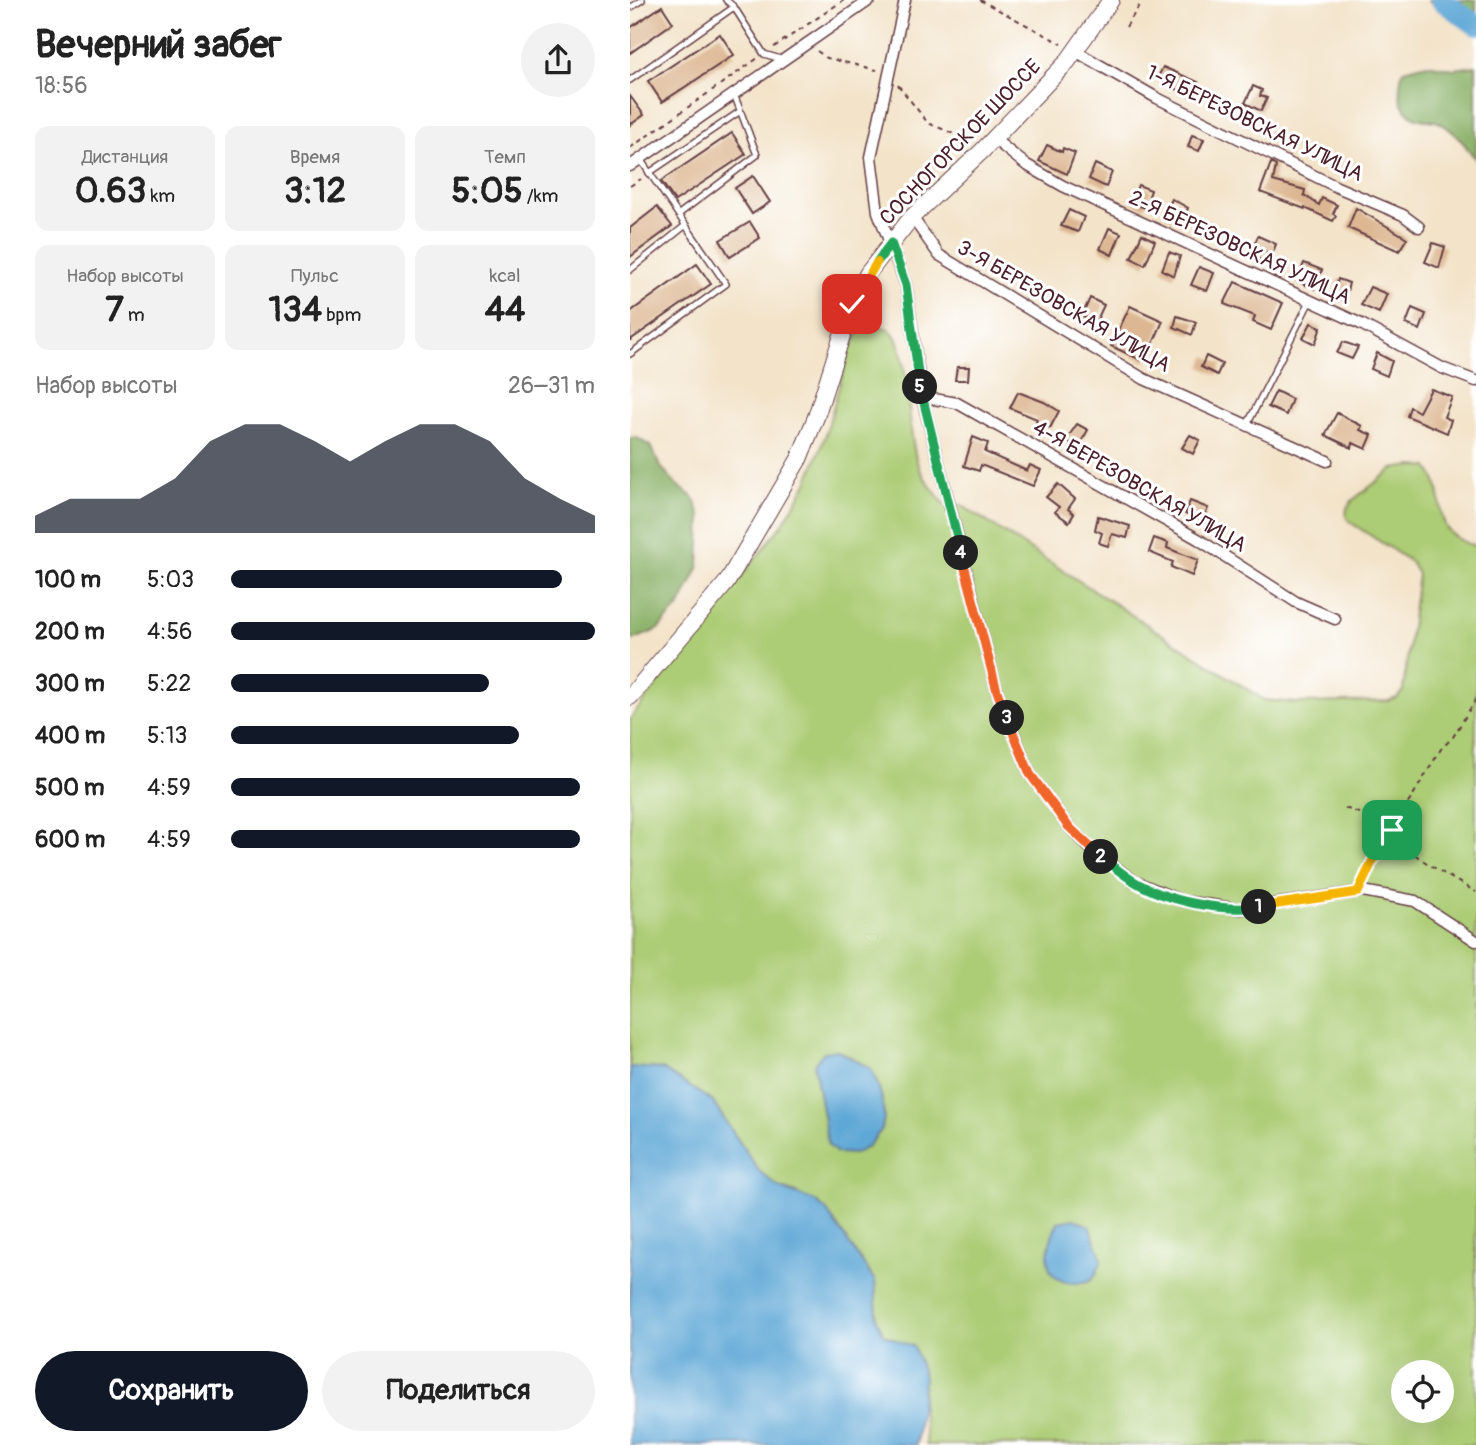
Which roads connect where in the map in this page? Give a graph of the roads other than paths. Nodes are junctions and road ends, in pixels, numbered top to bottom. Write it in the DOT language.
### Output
graph roads {
  1 [pos="642,0"];
  2 [pos="726,0"];
  3 [pos="870,0"];
  4 [pos="905,0"];
  5 [pos="1104,0"];
  6 [pos="1111,0"];
  7 [pos="631,6"];
  8 [pos="734,7"];
  9 [pos="1075,51"];
  10 [pos="784,60"];
  11 [pos="630,80"];
  12 [pos="734,94"];
  13 [pos="739,112"];
  14 [pos="994,139"];
  15 [pos="640,159"];
  16 [pos="630,166"];
  17 [pos="649,173"];
  18 [pos="679,214"];
  19 [pos="912,217"];
  20 [pos="686,225"];
  21 [pos="1419,227"];
  22 [pos="891,243"];
  23 [pos="630,270"];
  24 [pos="1310,301"];
  25 [pos="630,354"];
  26 [pos="1476,381"];
  27 [pos="922,397"];
  28 [pos="1247,425"];
  29 [pos="1327,461"];
  30 [pos="1335,619"];
  31 [pos="630,697"];
  32 [pos="1476,941"];
  1 -- 7 [label="lane"];
  2 -- 8 [label="lane"];
  3 -- 10 [label="street"];
  4 -- 22 [label="street"];
  5 -- 9 [label="main road, СОСНОГОРСКОЕ ШОССЕ"];
  6 -- 9 [label="main road, СОСНОГОРСКОЕ ШОССЕ"];
  8 -- 10 [label="lane"];
  8 -- 11 [label="lane"];
  9 -- 14 [label="main road, СОСНОГОРСКОЕ ШОССЕ"];
  9 -- 21 [label="street, 1-Я БЕРЕЗОВСКАЯ УЛИЦА"];
  10 -- 12 [label="street"];
  12 -- 13 [label="lane"];
  12 -- 15 [label="street"];
  13 -- 17 [label="lane"];
  13 -- 18 [label="lane"];
  14 -- 19 [label="main road, СОСНОГОРСКОЕ ШОССЕ"];
  14 -- 24 [label="street, 2-Я БЕРЕЗОВСКАЯ УЛИЦА"];
  15 -- 16 [label="street"];
  15 -- 17 [label="lane"];
  17 -- 18 [label="lane"];
  18 -- 20 [label="lane"];
  19 -- 22 [label="main road, СОСНОГОРСКОЕ ШОССЕ"];
  19 -- 28 [label="street, 3-Я БЕРЕЗОВСКАЯ УЛИЦА"];
  20 -- 23 [label="lane"];
  20 -- 25 [label="lane"];
  22 -- 27 [label="street"];
  22 -- 31 [label="main road, СОСНОГОРСКОЕ ШОССЕ"];
  24 -- 26 [label="street, 2-Я БЕРЕЗОВСКАЯ УЛИЦА"];
  24 -- 28 [label="lane"];
  27 -- 30 [label="street, 4-Я БЕРЕЗОВСКАЯ УЛИЦА"];
  27 -- 32 [label="street"];
  28 -- 29 [label="street, 3-Я БЕРЕЗОВСКАЯ УЛИЦА"];
}
